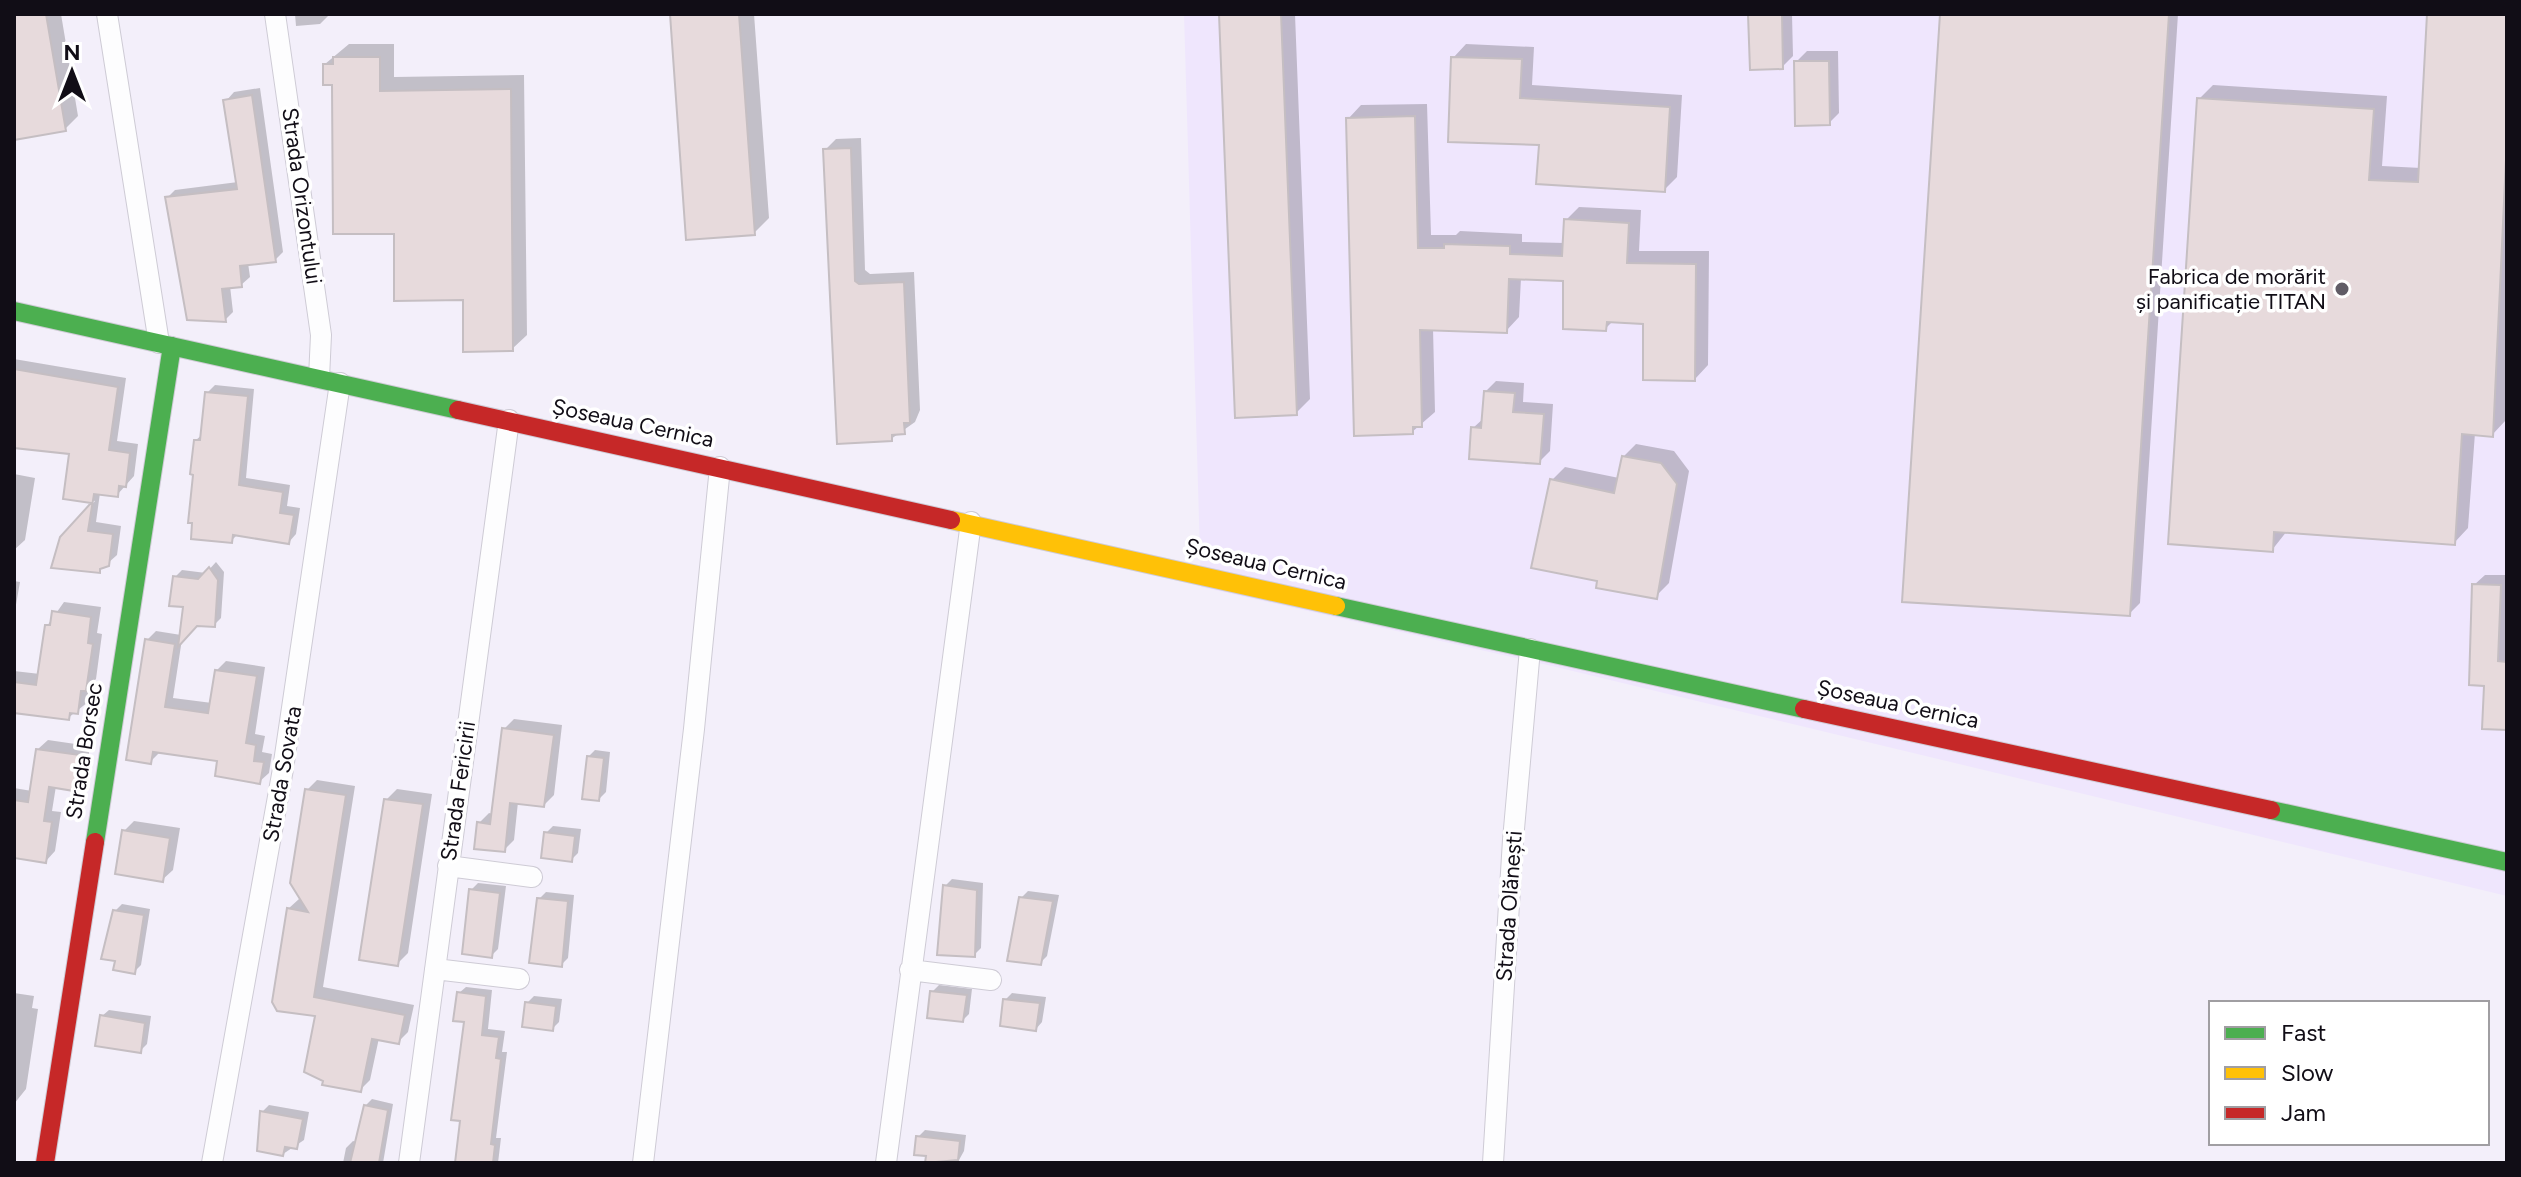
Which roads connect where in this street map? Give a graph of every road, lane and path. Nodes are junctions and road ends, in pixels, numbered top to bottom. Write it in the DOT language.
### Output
graph roads {
  1 [pos="107,14"];
  2 [pos="275,14"];
  3 [pos="14,311"];
  4 [pos="165,344"];
  5 [pos="319,378"];
  6 [pos="340,383"];
  7 [pos="509,420"];
  8 [pos="720,467"];
  9 [pos="971,522"];
  10 [pos="1530,649"];
  11 [pos="2507,862"];
  12 [pos="448,866"];
  13 [pos="532,877"];
  14 [pos="435,969"];
  15 [pos="910,970"];
  16 [pos="519,979"];
  17 [pos="991,980"];
  18 [pos="45,1163"];
  19 [pos="212,1163"];
  20 [pos="409,1163"];
  21 [pos="643,1163"];
  22 [pos="886,1163"];
  23 [pos="1493,1163"];
  1 -- 4 [label="street"];
  2 -- 5 [label="street, Strada Orizontului"];
  3 -- 4 [label="street, Șoseaua Cernica"];
  4 -- 5 [label="street, Șoseaua Cernica"];
  4 -- 18 [label="street, Strada Borsec"];
  5 -- 6 [label="street, Șoseaua Cernica"];
  6 -- 7 [label="street, Șoseaua Cernica"];
  6 -- 19 [label="street, Strada Sovata"];
  7 -- 8 [label="street, Șoseaua Cernica"];
  7 -- 12 [label="street, Strada Fericirii"];
  8 -- 9 [label="street, Șoseaua Cernica"];
  8 -- 21 [label="street"];
  9 -- 10 [label="street, Șoseaua Cernica"];
  9 -- 15 [label="street"];
  10 -- 11 [label="street, Șoseaua Cernica"];
  10 -- 23 [label="street, Strada Olănești"];
  12 -- 13 [label="street"];
  12 -- 14 [label="street, Strada Fericirii"];
  14 -- 16 [label="street"];
  14 -- 20 [label="street, Strada Fericirii"];
  15 -- 17 [label="street"];
  15 -- 22 [label="street"];
}
